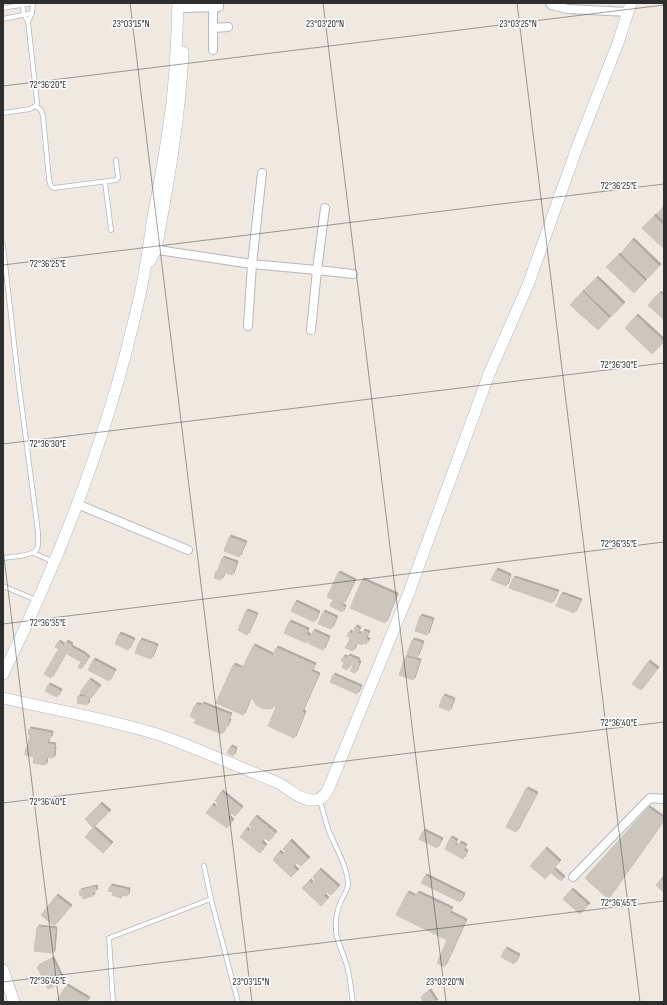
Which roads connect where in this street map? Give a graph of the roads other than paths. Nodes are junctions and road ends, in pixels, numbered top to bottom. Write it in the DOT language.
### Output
graph roads {
  1 [pos="33,3"];
  2 [pos="550,3"];
  3 [pos="22,4"];
  4 [pos="183,5"];
  5 [pos="216,5"];
  6 [pos="630,7"];
  7 [pos="3,8"];
  8 [pos="32,13"];
  9 [pos="24,15"];
  10 [pos="3,19"];
  11 [pos="28,22"];
  12 [pos="228,27"];
  13 [pos="213,28"];
  14 [pos="213,50"];
  15 [pos="36,106"];
  16 [pos="3,113"];
  17 [pos="116,160"];
  18 [pos="262,173"];
  19 [pos="105,182"];
  20 [pos="325,208"];
  21 [pos="111,230"];
  22 [pos="3,244"];
  23 [pos="152,249"];
  24 [pos="252,264"];
  25 [pos="317,270"];
  26 [pos="353,274"];
  27 [pos="248,326"];
  28 [pos="311,330"];
  29 [pos="77,504"];
  30 [pos="188,550"];
  31 [pos="33,553"];
  32 [pos="3,558"];
  33 [pos="52,561"];
  34 [pos="3,586"];
  35 [pos="35,600"];
  36 [pos="3,674"];
  37 [pos="3,698"];
  38 [pos="319,799"];
  39 [pos="664,799"];
  40 [pos="204,866"];
  41 [pos="573,877"];
  42 [pos="211,899"];
  43 [pos="3,970"];
  44 [pos="14,1002"];
  45 [pos="113,1002"];
  46 [pos="238,1002"];
  47 [pos="353,1002"];
  1 -- 3 [label="lane"];
  1 -- 8 [label="lane"];
  2 -- 6 [label="street"];
  3 -- 7 [label="lane"];
  3 -- 9 [label="lane"];
  4 -- 5 [label="street"];
  4 -- 23 [label="street"];
  5 -- 13 [label="street"];
  6 -- 38 [label="street"];
  8 -- 9 [label="lane"];
  8 -- 11 [label="lane"];
  9 -- 10 [label="lane"];
  9 -- 11 [label="lane"];
  11 -- 15 [label="lane"];
  12 -- 13 [label="street"];
  13 -- 14 [label="street"];
  15 -- 16 [label="lane"];
  15 -- 19 [label="lane"];
  17 -- 19 [label="lane"];
  18 -- 24 [label="street"];
  19 -- 21 [label="lane"];
  20 -- 25 [label="street"];
  22 -- 31 [label="lane"];
  23 -- 24 [label="street"];
  23 -- 29 [label="street"];
  24 -- 25 [label="street"];
  24 -- 27 [label="street"];
  25 -- 26 [label="street"];
  25 -- 28 [label="street"];
  29 -- 30 [label="street"];
  29 -- 33 [label="street"];
  31 -- 32 [label="lane"];
  31 -- 33 [label="lane"];
  33 -- 35 [label="street"];
  34 -- 35 [label="lane"];
  35 -- 36 [label="street"];
  37 -- 38 [label="street"];
  38 -- 47 [label="lane"];
  39 -- 41 [label="street"];
  40 -- 42 [label="lane"];
  42 -- 45 [label="lane"];
  42 -- 46 [label="lane"];
  43 -- 44 [label="street"];
}
